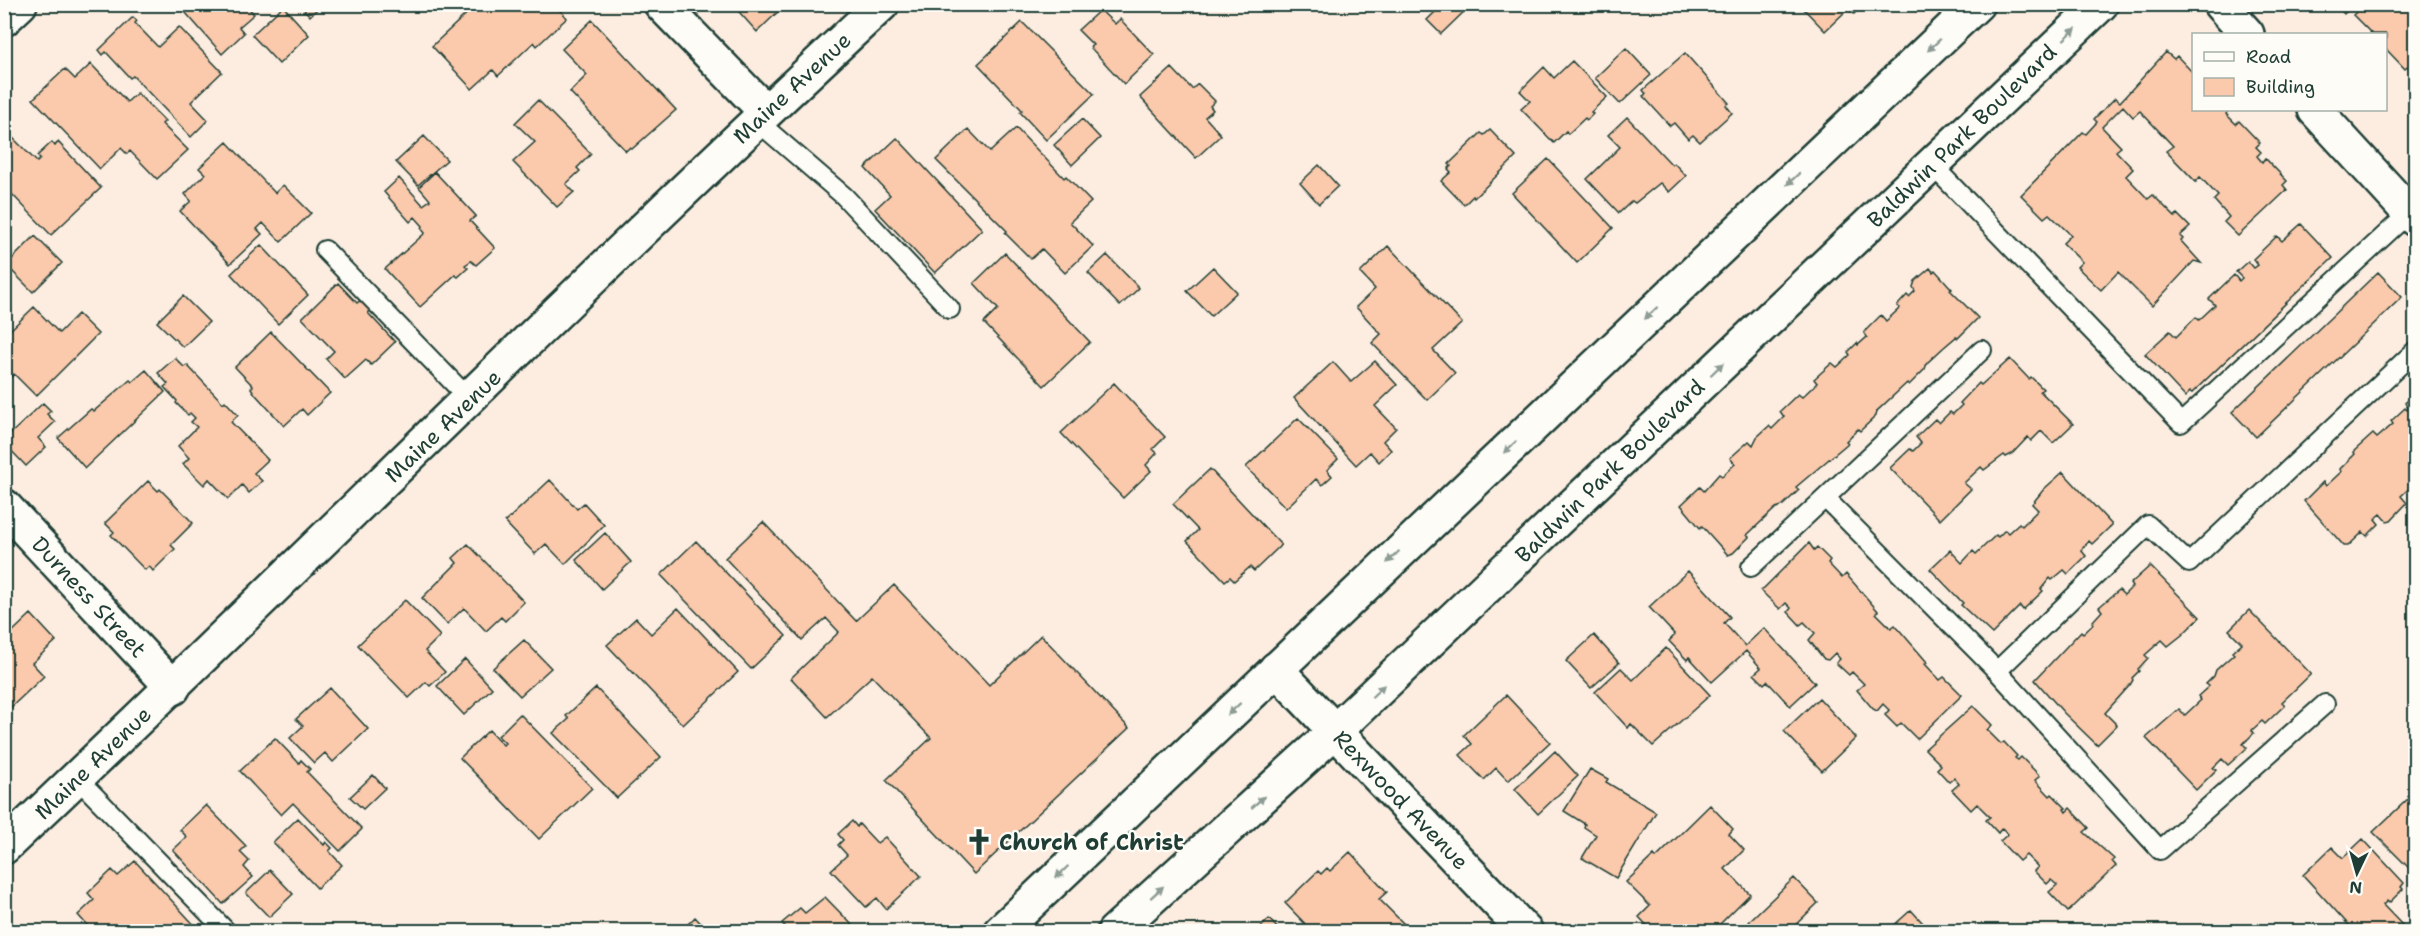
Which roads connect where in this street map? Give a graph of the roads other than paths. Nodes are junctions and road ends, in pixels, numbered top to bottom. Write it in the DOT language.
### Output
graph roads {
  1 [pos="20,4"];
  2 [pos="661,4"];
  3 [pos="882,4"];
  4 [pos="1977,4"];
  5 [pos="2101,4"];
  6 [pos="2220,4"];
  7 [pos="4,19"];
  8 [pos="2246,33"];
  9 [pos="2316,111"];
  10 [pos="761,116"];
  11 [pos="1932,165"];
  12 [pos="2412,216"];
  13 [pos="325,250"];
  14 [pos="950,309"];
  15 [pos="1982,350"];
  16 [pos="2415,350"];
  17 [pos="470,400"];
  18 [pos="1825,498"];
  19 [pos="4,506"];
  20 [pos="1751,567"];
  21 [pos="1276,669"];
  22 [pos="1997,671"];
  23 [pos="173,688"];
  24 [pos="2325,704"];
  25 [pos="1335,732"];
  26 [pos="77,778"];
  27 [pos="4,847"];
  28 [pos="227,932"];
  29 [pos="1000,932"];
  30 [pos="1114,932"];
  31 [pos="1526,932"];
  1 -- 7 [label="main road"];
  2 -- 10 [label="main road"];
  3 -- 10 [label="main road, Maine Avenue"];
  4 -- 21 [label="main road, one-way"];
  11 -- 5 [label="main road, Baldwin Park Boulevard, one-way"];
  6 -- 8 [label="main road"];
  9 -- 12 [label="main road"];
  10 -- 14 [label="lane"];
  10 -- 17 [label="main road, Maine Avenue"];
  11 -- 12 [label="lane"];
  25 -- 11 [label="main road, Baldwin Park Boulevard, one-way"];
  13 -- 17 [label="lane"];
  15 -- 18 [label="lane"];
  16 -- 22 [label="lane"];
  17 -- 23 [label="main road, Maine Avenue"];
  18 -- 20 [label="lane"];
  18 -- 22 [label="lane"];
  19 -- 23 [label="main road, Durness Street"];
  21 -- 25 [label="main road, Rexwood Avenue"];
  21 -- 29 [label="main road, one-way"];
  22 -- 24 [label="lane"];
  23 -- 26 [label="main road, Maine Avenue"];
  30 -- 25 [label="main road, Baldwin Park Boulevard, one-way"];
  25 -- 31 [label="main road, Rexwood Avenue"];
  26 -- 27 [label="main road, Maine Avenue"];
  26 -- 28 [label="lane"];
}
